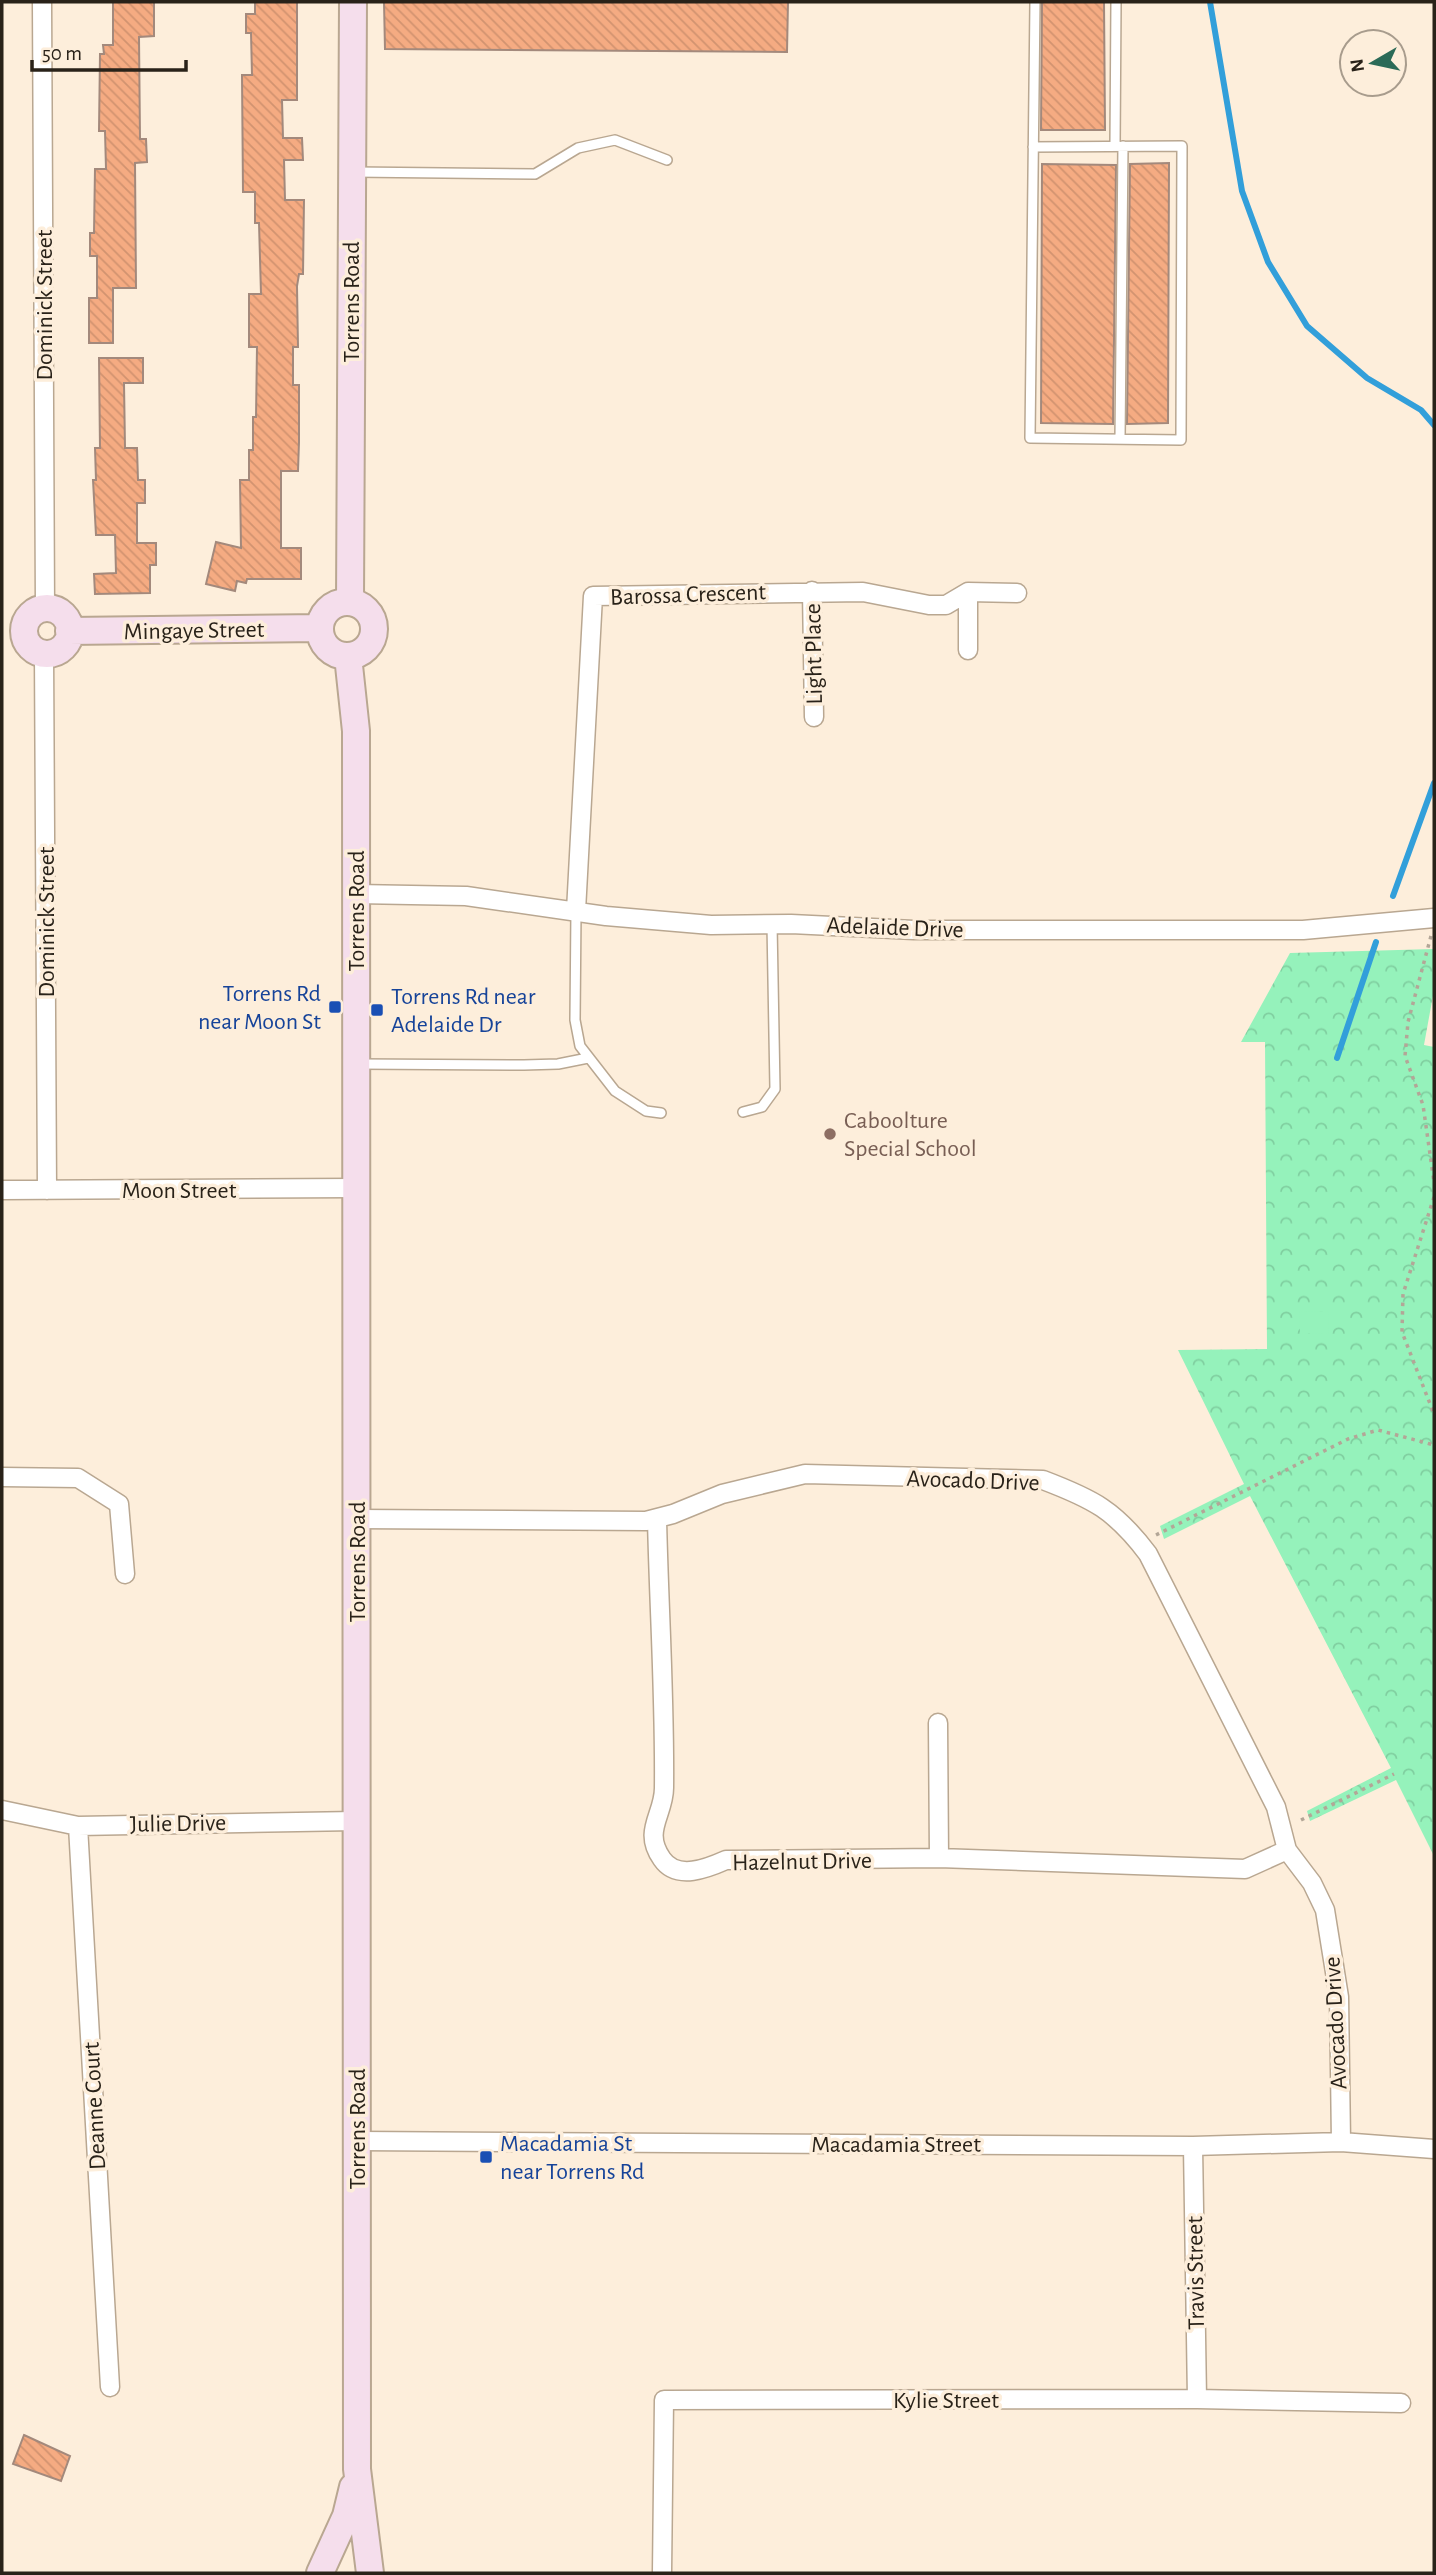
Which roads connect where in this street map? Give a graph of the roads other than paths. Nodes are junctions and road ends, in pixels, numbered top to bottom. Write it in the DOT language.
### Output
graph roads {
  1 [pos="42,2"];
  2 [pos="353,2"];
  3 [pos="1035,2"];
  4 [pos="1116,2"];
  5 [pos="1119,146"];
  6 [pos="1033,147"];
  7 [pos="667,160"];
  8 [pos="352,172"];
  9 [pos="1120,439"];
  10 [pos="812,591"];
  11 [pos="968,592"];
  12 [pos="1017,593"];
  13 [pos="350,602"];
  14 [pos="45,608"];
  15 [pos="320,628"];
  16 [pos="13,631"];
  17 [pos="69,632"];
  18 [pos="968,650"];
  19 [pos="44,654"];
  20 [pos="348,656"];
  21 [pos="814,717"];
  22 [pos="356,894"];
  23 [pos="576,911"];
  24 [pos="772,924"];
  25 [pos="1433,924"];
  26 [pos="588,1058"];
  27 [pos="357,1063"];
  28 [pos="743,1112"];
  29 [pos="661,1113"];
  30 [pos="355,1188"];
  31 [pos="47,1190"];
  32 [pos="2,1191"];
  33 [pos="2,1477"];
  34 [pos="357,1519"];
  35 [pos="657,1519"];
  36 [pos="125,1573"];
  37 [pos="938,1723"];
  38 [pos="2,1810"];
  39 [pos="355,1821"];
  40 [pos="78,1826"];
  41 [pos="1287,1850"];
  42 [pos="939,1858"];
  43 [pos="357,2141"];
  44 [pos="1341,2142"];
  45 [pos="1193,2146"];
  46 [pos="1434,2149"];
  47 [pos="110,2387"];
  48 [pos="1197,2399"];
  49 [pos="1401,2403"];
  50 [pos="357,2469"];
  51 [pos="320,2573"];
  52 [pos="370,2573"];
  53 [pos="662,2573"];
  1 -- 14 [label="street, Dominick Street"];
  2 -- 8 [label="main road, Torrens Road"];
  3 -- 6 [label="lane"];
  4 -- 5 [label="lane"];
  5 -- 6 [label="lane"];
  5 -- 9 [label="lane"];
  5 -- 9 [label="lane"];
  6 -- 9 [label="lane"];
  7 -- 8 [label="lane"];
  8 -- 13 [label="main road, Torrens Road"];
  10 -- 11 [label="street, Barossa Crescent"];
  10 -- 21 [label="street, Light Place"];
  10 -- 23 [label="street, Barossa Crescent"];
  11 -- 12 [label="street, Barossa Crescent"];
  11 -- 18 [label="street"];
  13 -- 15 [label="main road"];
  13 -- 20 [label="main road"];
  14 -- 16 [label="main road"];
  14 -- 17 [label="main road"];
  15 -- 17 [label="main road, Mingaye Street"];
  15 -- 20 [label="main road"];
  16 -- 19 [label="main road"];
  17 -- 19 [label="main road"];
  19 -- 31 [label="street, Dominick Street"];
  20 -- 22 [label="main road, Torrens Road"];
  22 -- 23 [label="street, Adelaide Drive"];
  22 -- 27 [label="main road, Torrens Road"];
  23 -- 24 [label="street, Adelaide Drive"];
  23 -- 26 [label="lane"];
  24 -- 25 [label="street, Adelaide Drive"];
  24 -- 28 [label="lane"];
  26 -- 27 [label="lane"];
  26 -- 29 [label="lane"];
  27 -- 30 [label="main road, Torrens Road"];
  30 -- 31 [label="street, Moon Street"];
  30 -- 34 [label="main road, Torrens Road"];
  31 -- 32 [label="street, Moon Street"];
  33 -- 36 [label="street"];
  34 -- 35 [label="street, Avocado Drive"];
  34 -- 39 [label="main road, Torrens Road"];
  35 -- 41 [label="street, Avocado Drive"];
  35 -- 42 [label="street, Hazelnut Drive"];
  37 -- 42 [label="street"];
  38 -- 40 [label="street, Julie Drive"];
  39 -- 40 [label="street, Julie Drive"];
  39 -- 43 [label="main road, Torrens Road"];
  40 -- 47 [label="street, Deanne Court"];
  41 -- 42 [label="street, Hazelnut Drive"];
  41 -- 44 [label="street, Avocado Drive"];
  43 -- 45 [label="street, Macadamia Street"];
  43 -- 50 [label="main road, Torrens Road"];
  44 -- 45 [label="street, Macadamia Street"];
  44 -- 46 [label="street, Macadamia Street"];
  45 -- 48 [label="street, Travis Street"];
  48 -- 49 [label="street, Kylie Street"];
  48 -- 53 [label="street, Kylie Street"];
  50 -- 51 [label="main road, Torrens Road"];
  50 -- 52 [label="main road, Torrens Road"];
}
